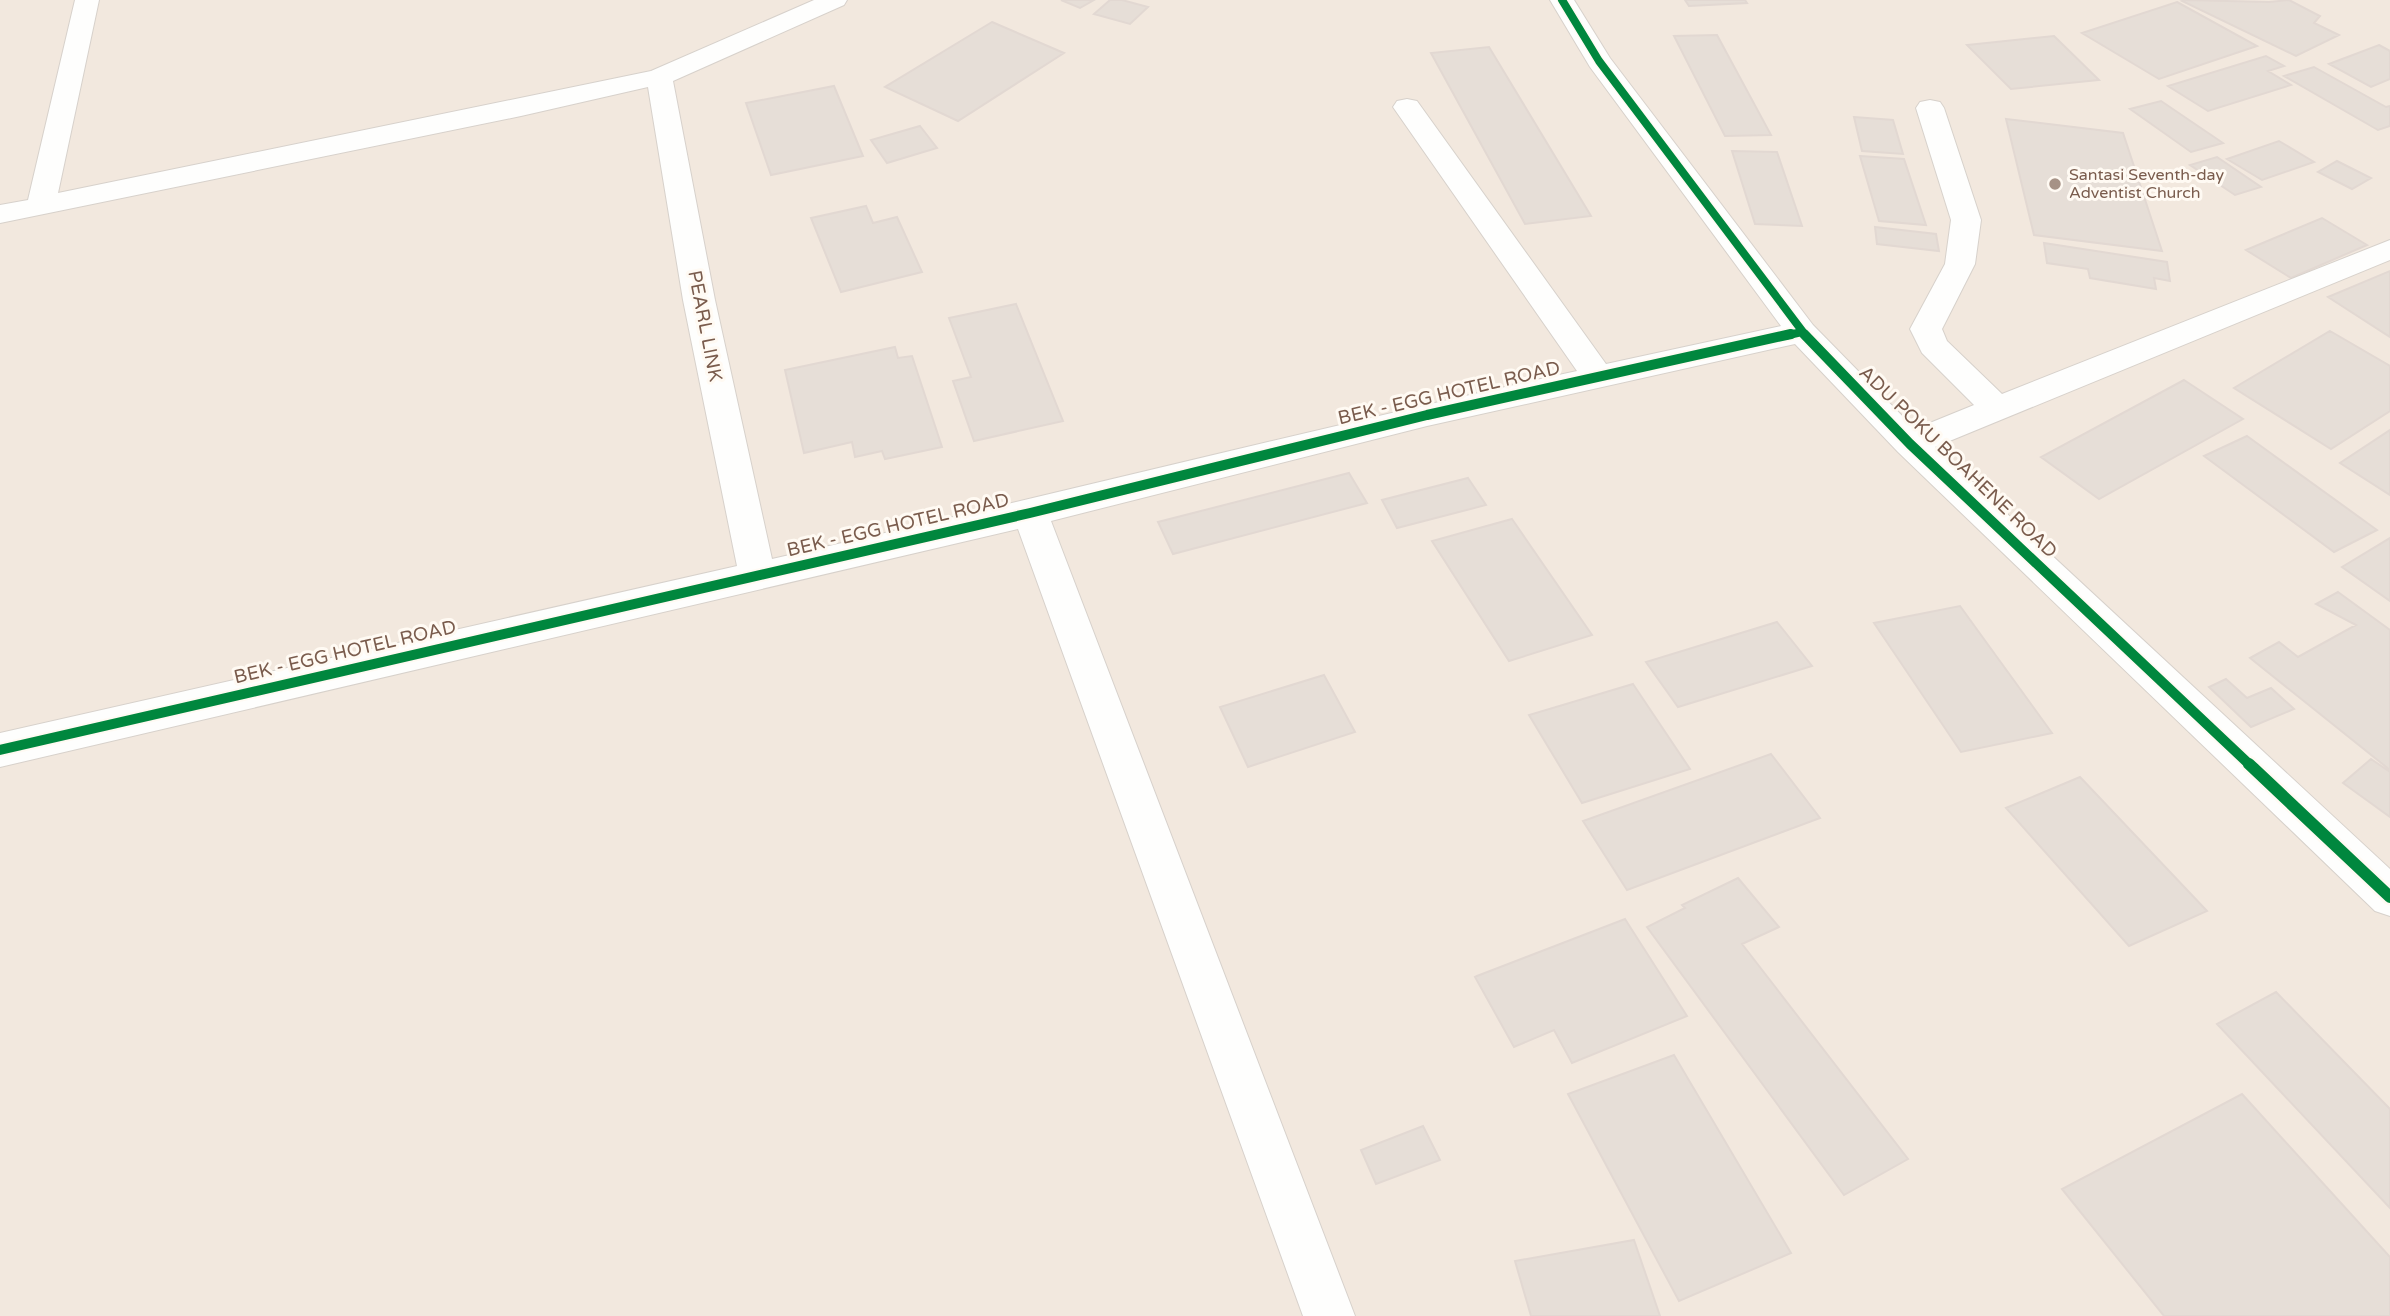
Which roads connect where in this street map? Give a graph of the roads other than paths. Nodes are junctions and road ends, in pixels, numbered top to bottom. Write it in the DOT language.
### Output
graph roads {
  1 [pos="87,0"];
  2 [pos="835,0"];
  3 [pos="1562,0"];
  4 [pos="659,77"];
  5 [pos="1407,107"];
  6 [pos="1930,108"];
  7 [pos="41,206"];
  8 [pos="0,214"];
  9 [pos="2390,249"];
  10 [pos="1802,332"];
  11 [pos="1598,377"];
  12 [pos="1997,409"];
  13 [pos="1910,444"];
  14 [pos="1030,513"];
  15 [pos="757,575"];
  16 [pos="0,750"];
  17 [pos="2390,897"];
  18 [pos="1329,1316"];
  1 -- 7 [label="street"];
  2 -- 4 [label="street"];
  3 -- 10 [label="street, ADU POKU BOAHENE ROAD"];
  4 -- 7 [label="street"];
  4 -- 15 [label="street, PEARL LINK"];
  5 -- 11 [label="street"];
  6 -- 12 [label="street"];
  7 -- 8 [label="street"];
  9 -- 12 [label="street"];
  10 -- 11 [label="street, BEK - EGG HOTEL ROAD"];
  10 -- 13 [label="street, ADU POKU BOAHENE ROAD"];
  11 -- 14 [label="street, BEK - EGG HOTEL ROAD"];
  12 -- 13 [label="street"];
  13 -- 17 [label="street, ADU POKU BOAHENE ROAD"];
  14 -- 15 [label="street, BEK - EGG HOTEL ROAD"];
  14 -- 18 [label="street"];
  15 -- 16 [label="street, BEK - EGG HOTEL ROAD"];
}
